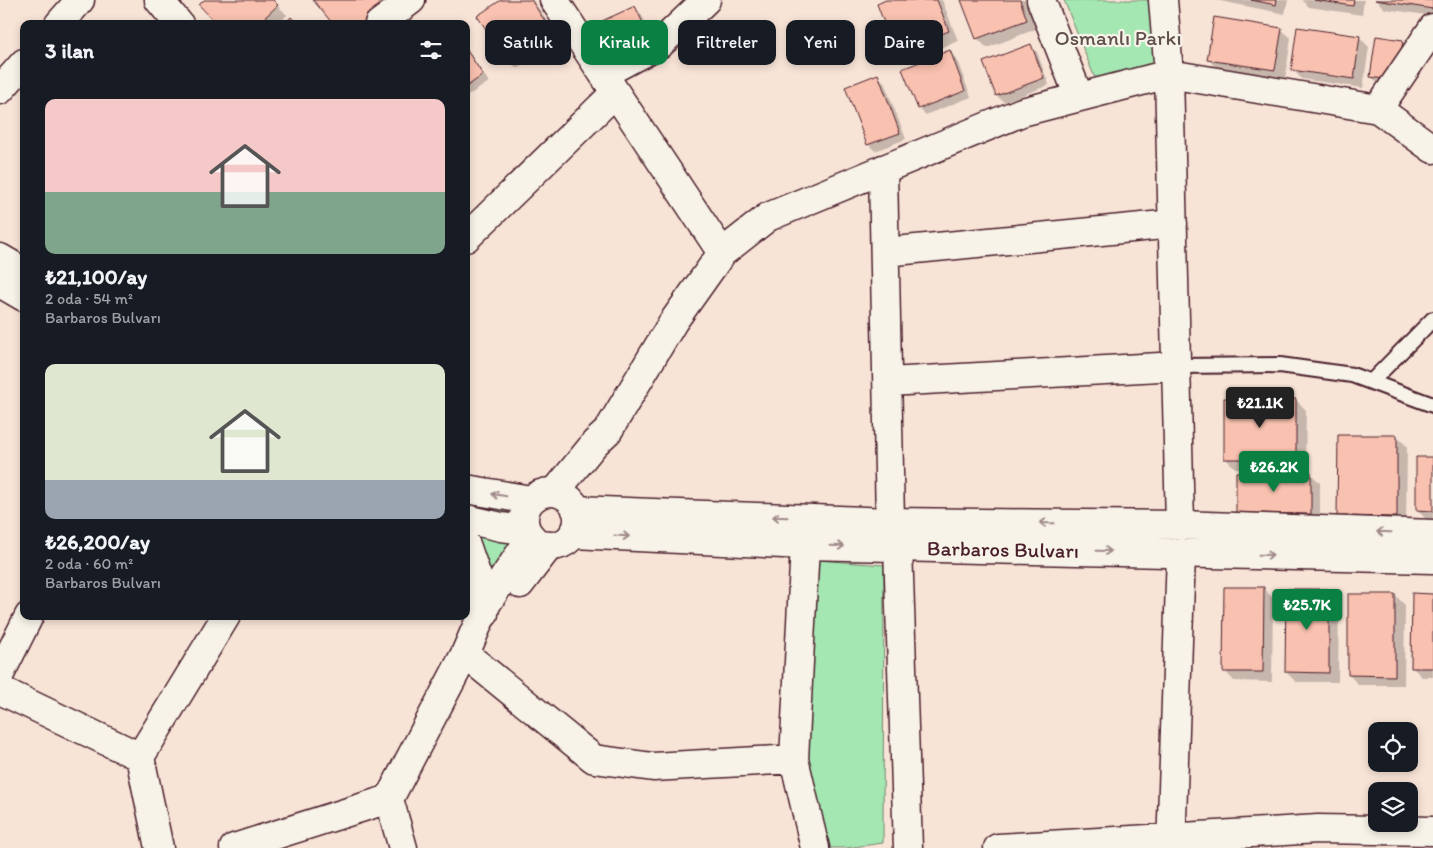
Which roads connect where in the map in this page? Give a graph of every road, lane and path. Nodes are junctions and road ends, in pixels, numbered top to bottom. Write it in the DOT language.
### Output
graph roads {
  1 [pos="80,0"];
  2 [pos="160,0"];
  3 [pos="411,0"];
  4 [pos="554,0"];
  5 [pos="706,0"];
  6 [pos="1041,0"];
  7 [pos="1163,0"];
  8 [pos="62,20"];
  9 [pos="176,20"];
  10 [pos="384,20"];
  11 [pos="1433,28"];
  12 [pos="1169,74"];
  13 [pos="609,84"];
  14 [pos="1079,97"];
  15 [pos="1378,109"];
  16 [pos="1433,150"];
  17 [pos="883,169"];
  18 [pos="1173,224"];
  19 [pos="470,234"];
  20 [pos="885,252"];
  21 [pos="722,253"];
  22 [pos="0,258"];
  23 [pos="20,270"];
  24 [pos="0,283"];
  25 [pos="20,295"];
  26 [pos="1433,319"];
  27 [pos="1178,366"];
  28 [pos="888,382"];
  29 [pos="1371,382"];
  30 [pos="1433,405"];
  31 [pos="470,490"];
  32 [pos="562,508"];
  33 [pos="470,520"];
  34 [pos="890,522"];
  35 [pos="1180,525"];
  36 [pos="1433,534"];
  37 [pos="535,537"];
  38 [pos="805,546"];
  39 [pos="898,547"];
  40 [pos="1181,553"];
  41 [pos="470,556"];
  42 [pos="1433,559"];
  43 [pos="482,618"];
  44 [pos="28,620"];
  45 [pos="224,620"];
  46 [pos="465,654"];
  47 [pos="0,674"];
  48 [pos="0,690"];
  49 [pos="140,757"];
  50 [pos="794,759"];
  51 [pos="389,799"];
  52 [pos="1432,829"];
  53 [pos="1171,843"];
  54 [pos="159,848"];
  55 [pos="234,848"];
  56 [pos="403,848"];
  57 [pos="815,848"];
  58 [pos="908,848"];
  59 [pos="998,848"];
  1 -- 8 [label="street"];
  2 -- 9 [label="street"];
  3 -- 10 [label="street"];
  4 -- 13 [label="street"];
  5 -- 13 [label="street"];
  6 -- 14 [label="street"];
  7 -- 12 [label="street"];
  11 -- 15 [label="street"];
  12 -- 14 [label="street"];
  12 -- 15 [label="street"];
  12 -- 18 [label="street"];
  13 -- 19 [label="street"];
  13 -- 21 [label="street"];
  14 -- 17 [label="street"];
  15 -- 16 [label="street"];
  17 -- 20 [label="street"];
  17 -- 21 [label="street"];
  18 -- 20 [label="street"];
  18 -- 27 [label="street"];
  20 -- 28 [label="street"];
  21 -- 32 [label="street"];
  22 -- 23 [label="street"];
  24 -- 25 [label="street"];
  26 -- 29 [label="lane"];
  27 -- 28 [label="street"];
  27 -- 29 [label="lane"];
  27 -- 35 [label="street"];
  28 -- 34 [label="street"];
  29 -- 30 [label="lane"];
  32 -- 31 [label="street, Barbaros Bulvarı, one-way"];
  34 -- 32 [label="street, Barbaros Bulvarı, one-way"];
  32 -- 37 [label="street"];
  32 -- 37 [label="street"];
  32 -- 38 [label="street, Barbaros Bulvarı, one-way"];
  33 -- 37 [label="street"];
  35 -- 34 [label="street, Barbaros Bulvarı, one-way"];
  36 -- 35 [label="street, Barbaros Bulvarı, one-way"];
  37 -- 43 [label="street"];
  38 -- 39 [label="street, Barbaros Bulvarı, one-way"];
  38 -- 50 [label="street"];
  39 -- 40 [label="street, Barbaros Bulvarı, one-way"];
  39 -- 58 [label="street"];
  40 -- 42 [label="street, Barbaros Bulvarı, one-way"];
  40 -- 53 [label="street"];
  41 -- 43 [label="street"];
  43 -- 46 [label="street"];
  44 -- 47 [label="street"];
  45 -- 49 [label="street"];
  46 -- 50 [label="street"];
  46 -- 51 [label="street"];
  48 -- 49 [label="street"];
  49 -- 54 [label="street"];
  50 -- 57 [label="street"];
  51 -- 55 [label="street"];
  51 -- 56 [label="street"];
  52 -- 53 [label="street"];
  53 -- 59 [label="street"];
}
